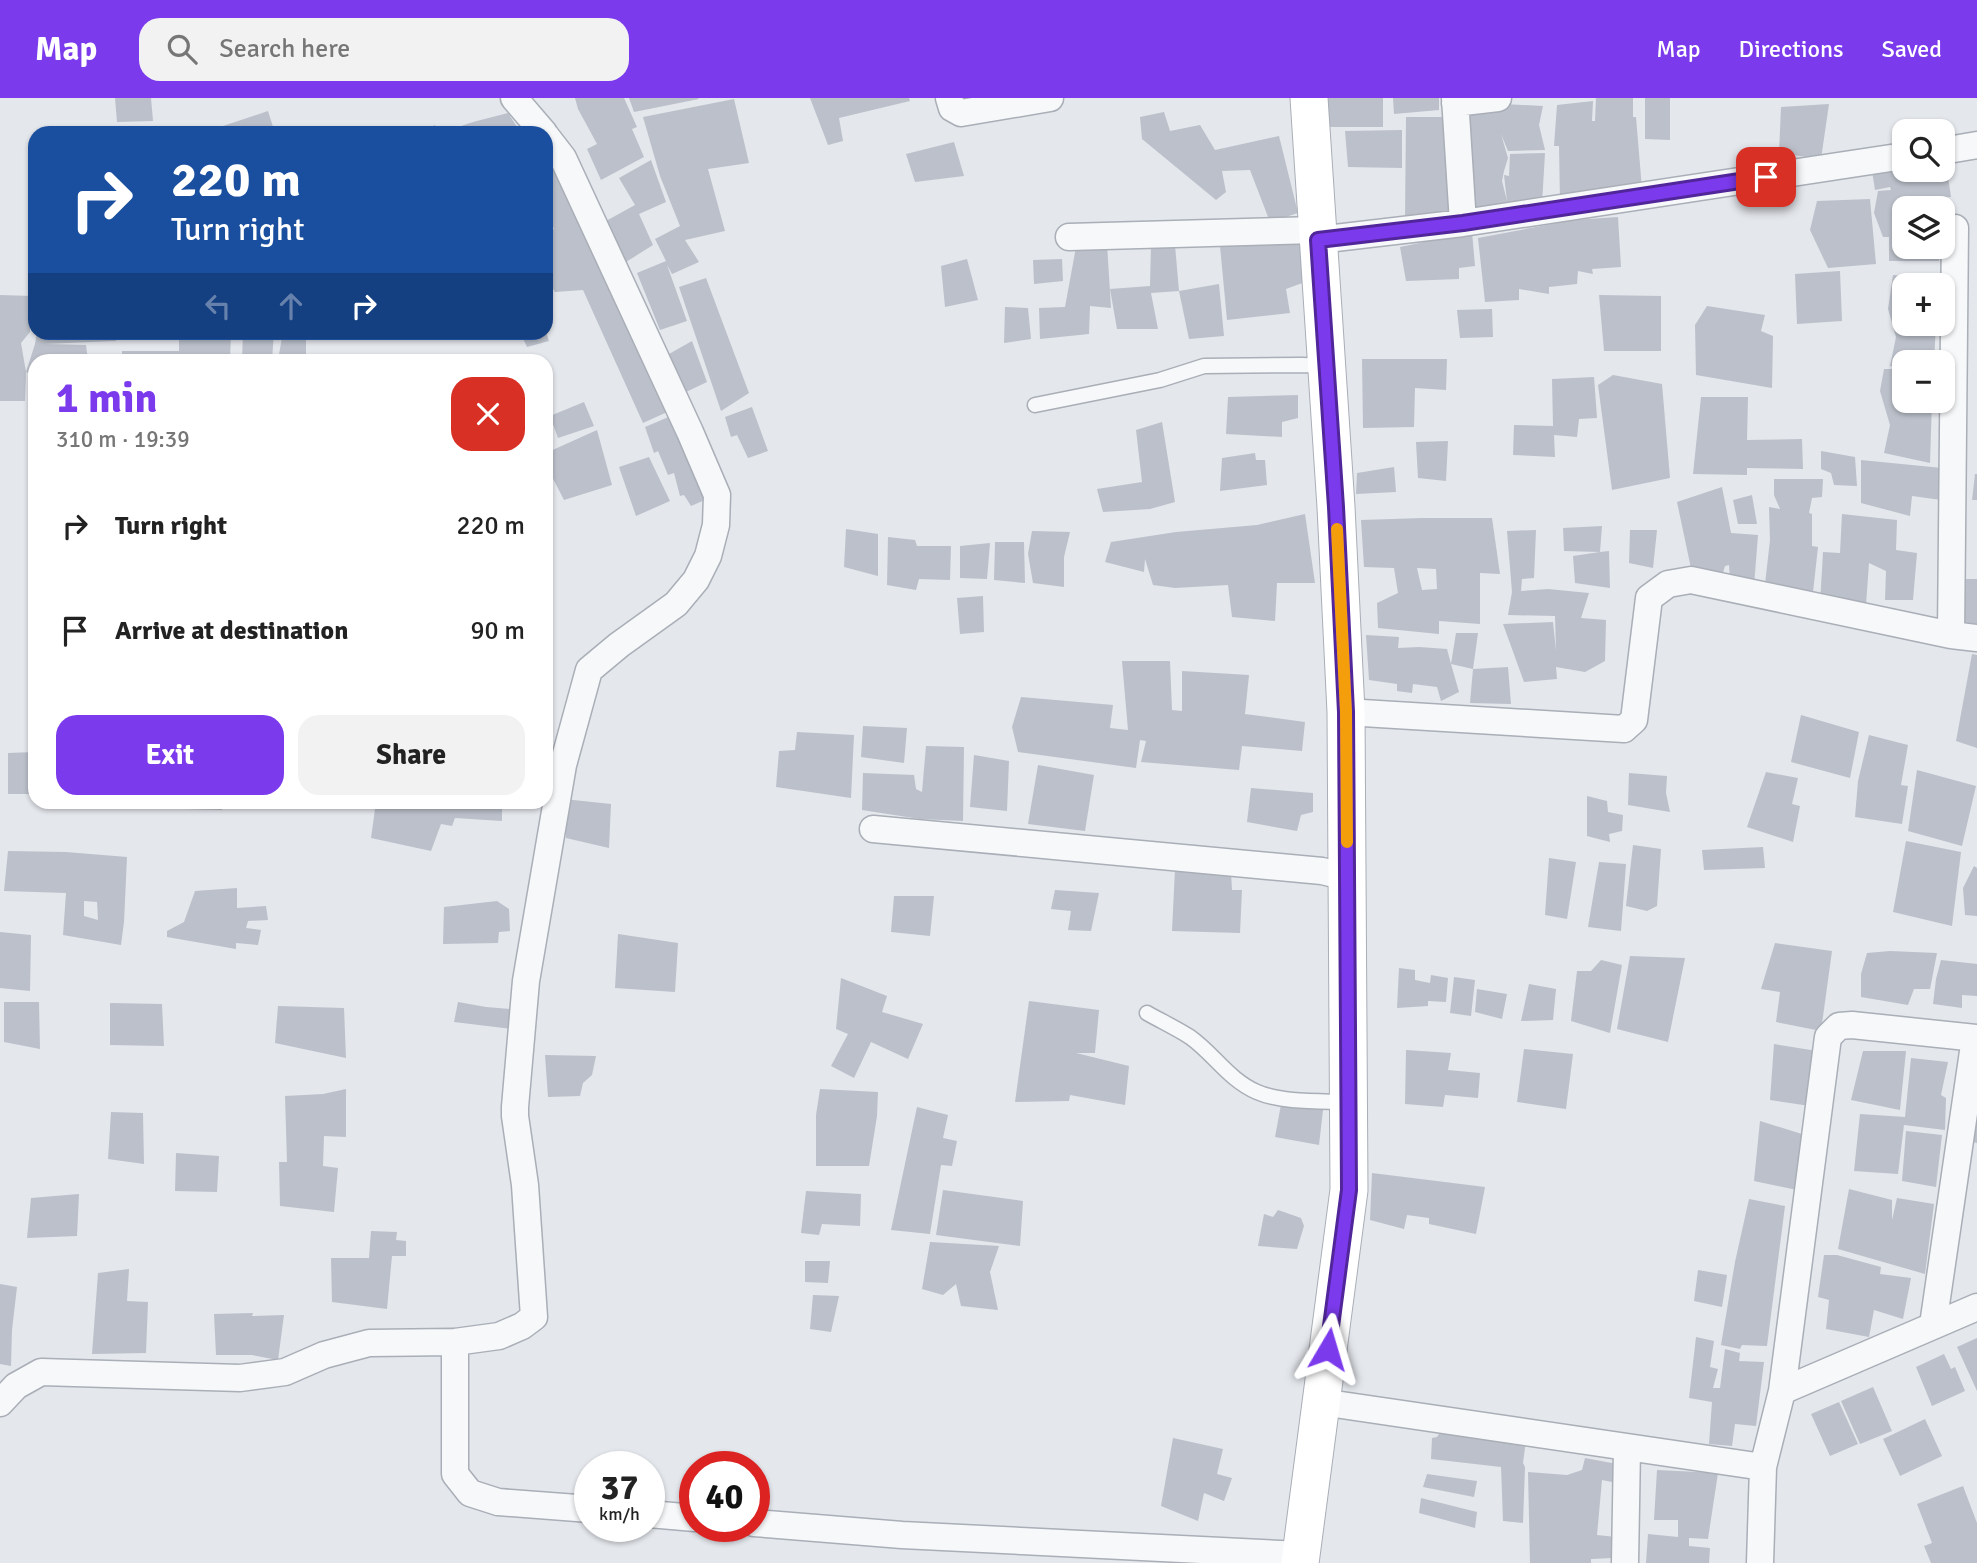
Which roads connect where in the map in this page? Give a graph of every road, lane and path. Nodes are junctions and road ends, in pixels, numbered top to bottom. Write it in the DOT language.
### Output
graph roads {
  1 [pos="514,98"];
  2 [pos="949,98"];
  3 [pos="1050,98"];
  4 [pos="1310,98"];
  5 [pos="1498,98"];
  6 [pos="1455,101"];
  7 [pos="537,126"];
  8 [pos="553,145"];
  9 [pos="1977,145"];
  10 [pos="1955,149"];
  11 [pos="1892,158"];
  12 [pos="1463,223"];
  13 [pos="1318,235"];
  14 [pos="1069,237"];
  15 [pos="1955,259"];
  16 [pos="1326,366"];
  17 [pos="1035,405"];
  18 [pos="1951,635"];
  19 [pos="1977,638"];
  20 [pos="1346,712"];
  21 [pos="873,830"];
  22 [pos="1347,877"];
  23 [pos="1147,1013"];
  24 [pos="1976,1038"];
  25 [pos="1348,1102"];
  26 [pos="1977,1307"];
  27 [pos="1933,1325"];
  28 [pos="455,1342"];
  29 [pos="1782,1391"];
  30 [pos="1321,1402"];
  31 [pos="0,1403"];
  32 [pos="1627,1448"];
  33 [pos="1763,1467"];
  34 [pos="574,1508"];
  35 [pos="770,1524"];
  36 [pos="1301,1559"];
  37 [pos="1625,1563"];
  38 [pos="1760,1563"];
  1 -- 7 [label="street"];
  2 -- 3 [label="street"];
  4 -- 13 [label="street"];
  5 -- 6 [label="street"];
  6 -- 12 [label="street"];
  8 -- 28 [label="street"];
  9 -- 10 [label="street"];
  11 -- 12 [label="street"];
  12 -- 13 [label="street"];
  13 -- 14 [label="street"];
  13 -- 16 [label="street"];
  15 -- 18 [label="street"];
  16 -- 17 [label="lane"];
  16 -- 20 [label="street"];
  18 -- 19 [label="street"];
  18 -- 20 [label="street"];
  20 -- 22 [label="street"];
  21 -- 22 [label="street"];
  22 -- 25 [label="street"];
  23 -- 25 [label="lane"];
  24 -- 27 [label="street"];
  24 -- 29 [label="street"];
  25 -- 30 [label="street"];
  26 -- 27 [label="street"];
  27 -- 29 [label="street"];
  28 -- 31 [label="street"];
  28 -- 34 [label="street"];
  29 -- 33 [label="street"];
  30 -- 32 [label="street"];
  30 -- 36 [label="street"];
  32 -- 33 [label="street"];
  32 -- 37 [label="street"];
  33 -- 38 [label="street"];
  35 -- 36 [label="street"];
}
